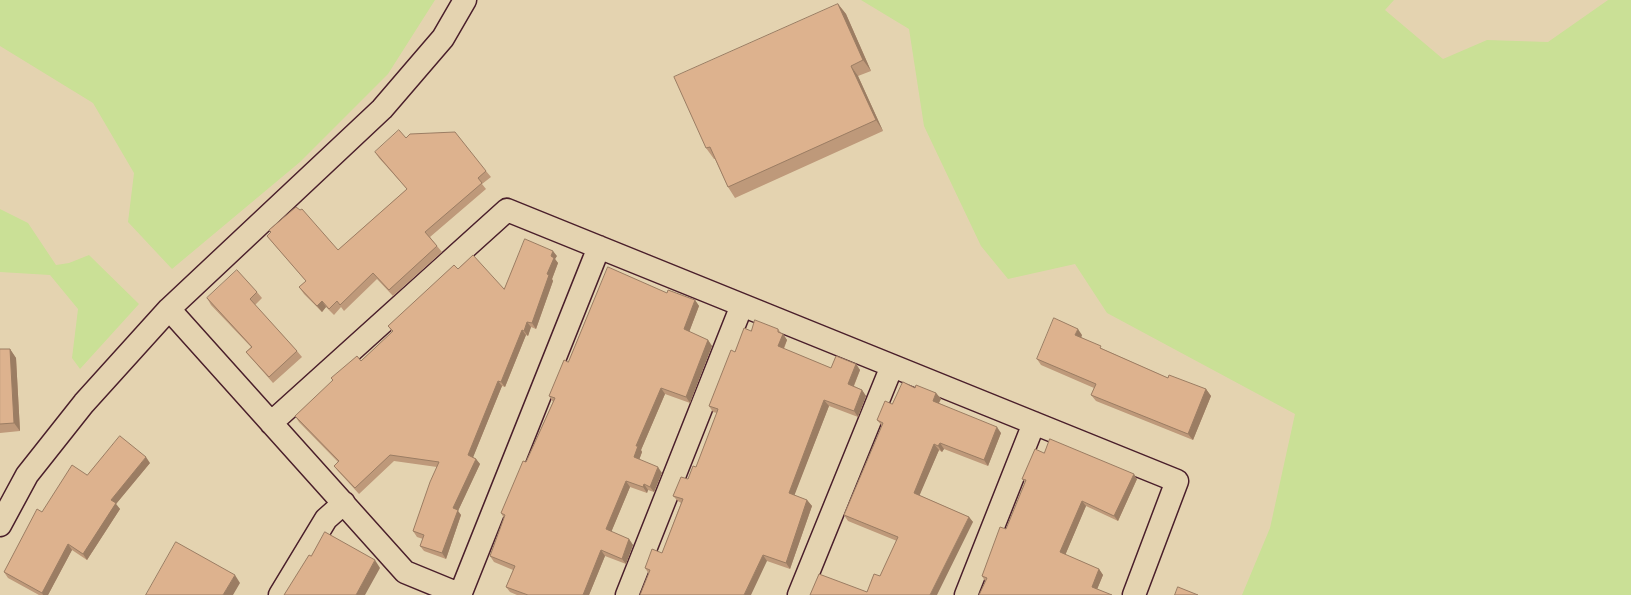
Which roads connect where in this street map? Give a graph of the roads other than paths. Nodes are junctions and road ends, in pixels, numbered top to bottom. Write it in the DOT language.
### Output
graph roads {
  1 [pos="465,0"];
  2 [pos="599,247"];
  3 [pos="742,305"];
  4 [pos="169,309"];
  5 [pos="892,366"];
  6 [pos="271,423"];
  7 [pos="1034,423"];
  8 [pos="344,504"];
  9 [pos="0,525"];
  10 [pos="280,595"];
  11 [pos="460,595"];
  12 [pos="627,595"];
  13 [pos="798,595"];
  14 [pos="966,595"];
  15 [pos="1134,595"];
  1 -- 4 [label="street"];
  2 -- 3 [label="street"];
  2 -- 6 [label="street"];
  2 -- 11 [label="street"];
  3 -- 5 [label="street"];
  3 -- 12 [label="street"];
  4 -- 6 [label="street"];
  4 -- 9 [label="street"];
  5 -- 7 [label="street"];
  5 -- 13 [label="street"];
  6 -- 8 [label="street"];
  7 -- 14 [label="street"];
  7 -- 15 [label="street"];
  8 -- 10 [label="street"];
  8 -- 11 [label="street"];
}
